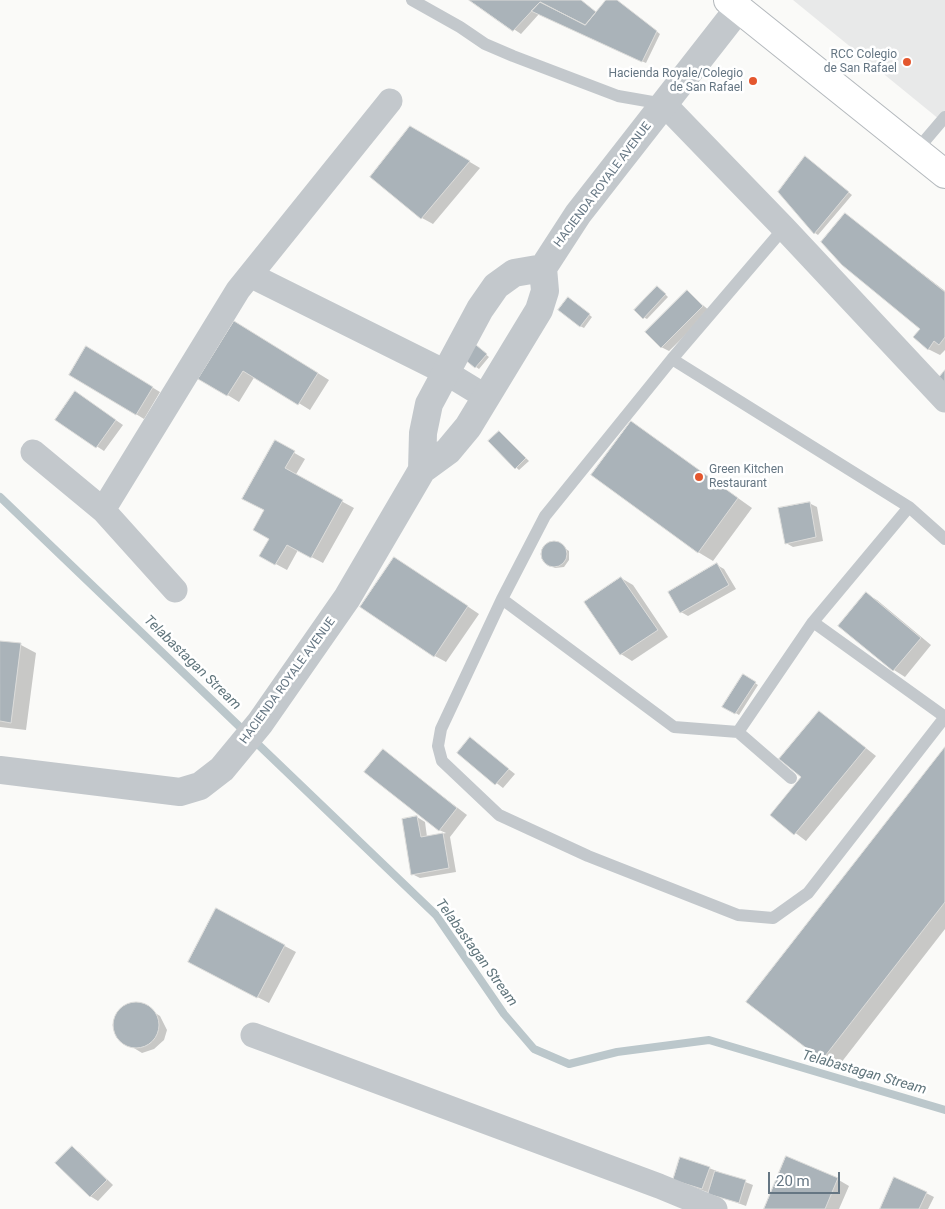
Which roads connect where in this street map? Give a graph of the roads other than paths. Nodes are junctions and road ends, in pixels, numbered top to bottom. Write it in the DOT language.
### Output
graph roads {
  1 [pos="412,0"];
  2 [pos="734,4"];
  3 [pos="390,101"];
  4 [pos="664,104"];
  5 [pos="945,117"];
  6 [pos="916,151"];
  7 [pos="945,174"];
  8 [pos="784,228"];
  9 [pos="543,268"];
  10 [pos="250,275"];
  11 [pos="672,359"];
  12 [pos="446,372"];
  13 [pos="486,397"];
  14 [pos="945,400"];
  15 [pos="33,452"];
  16 [pos="422,470"];
  17 [pos="909,508"];
  18 [pos="103,510"];
  19 [pos="945,539"];
  20 [pos="175,590"];
  21 [pos="502,599"];
  22 [pos="813,622"];
  23 [pos="945,717"];
  24 [pos="738,732"];
  25 [pos="0,770"];
  26 [pos="791,778"];
  27 [pos="252,1035"];
  28 [pos="715,1209"];
  1 -- 4 [label="lane"];
  2 -- 4 [label="street, HACIENDA ROYALE AVENUE"];
  2 -- 6 [label="highway"];
  3 -- 10 [label="street"];
  4 -- 8 [label="street"];
  4 -- 9 [label="street, HACIENDA ROYALE AVENUE"];
  5 -- 6 [label="lane"];
  6 -- 7 [label="highway"];
  8 -- 11 [label="lane"];
  8 -- 14 [label="street"];
  9 -- 12 [label="street"];
  9 -- 13 [label="street, HACIENDA ROYALE AVENUE"];
  10 -- 12 [label="street"];
  10 -- 18 [label="street"];
  11 -- 17 [label="lane"];
  11 -- 21 [label="lane"];
  12 -- 13 [label="street"];
  12 -- 16 [label="street"];
  13 -- 16 [label="street, HACIENDA ROYALE AVENUE"];
  15 -- 18 [label="street"];
  16 -- 25 [label="street, HACIENDA ROYALE AVENUE"];
  17 -- 19 [label="lane"];
  17 -- 22 [label="lane"];
  18 -- 20 [label="street"];
  21 -- 23 [label="lane"];
  21 -- 24 [label="lane"];
  22 -- 23 [label="lane"];
  22 -- 24 [label="lane"];
  24 -- 26 [label="lane"];
  27 -- 28 [label="street"];
}
